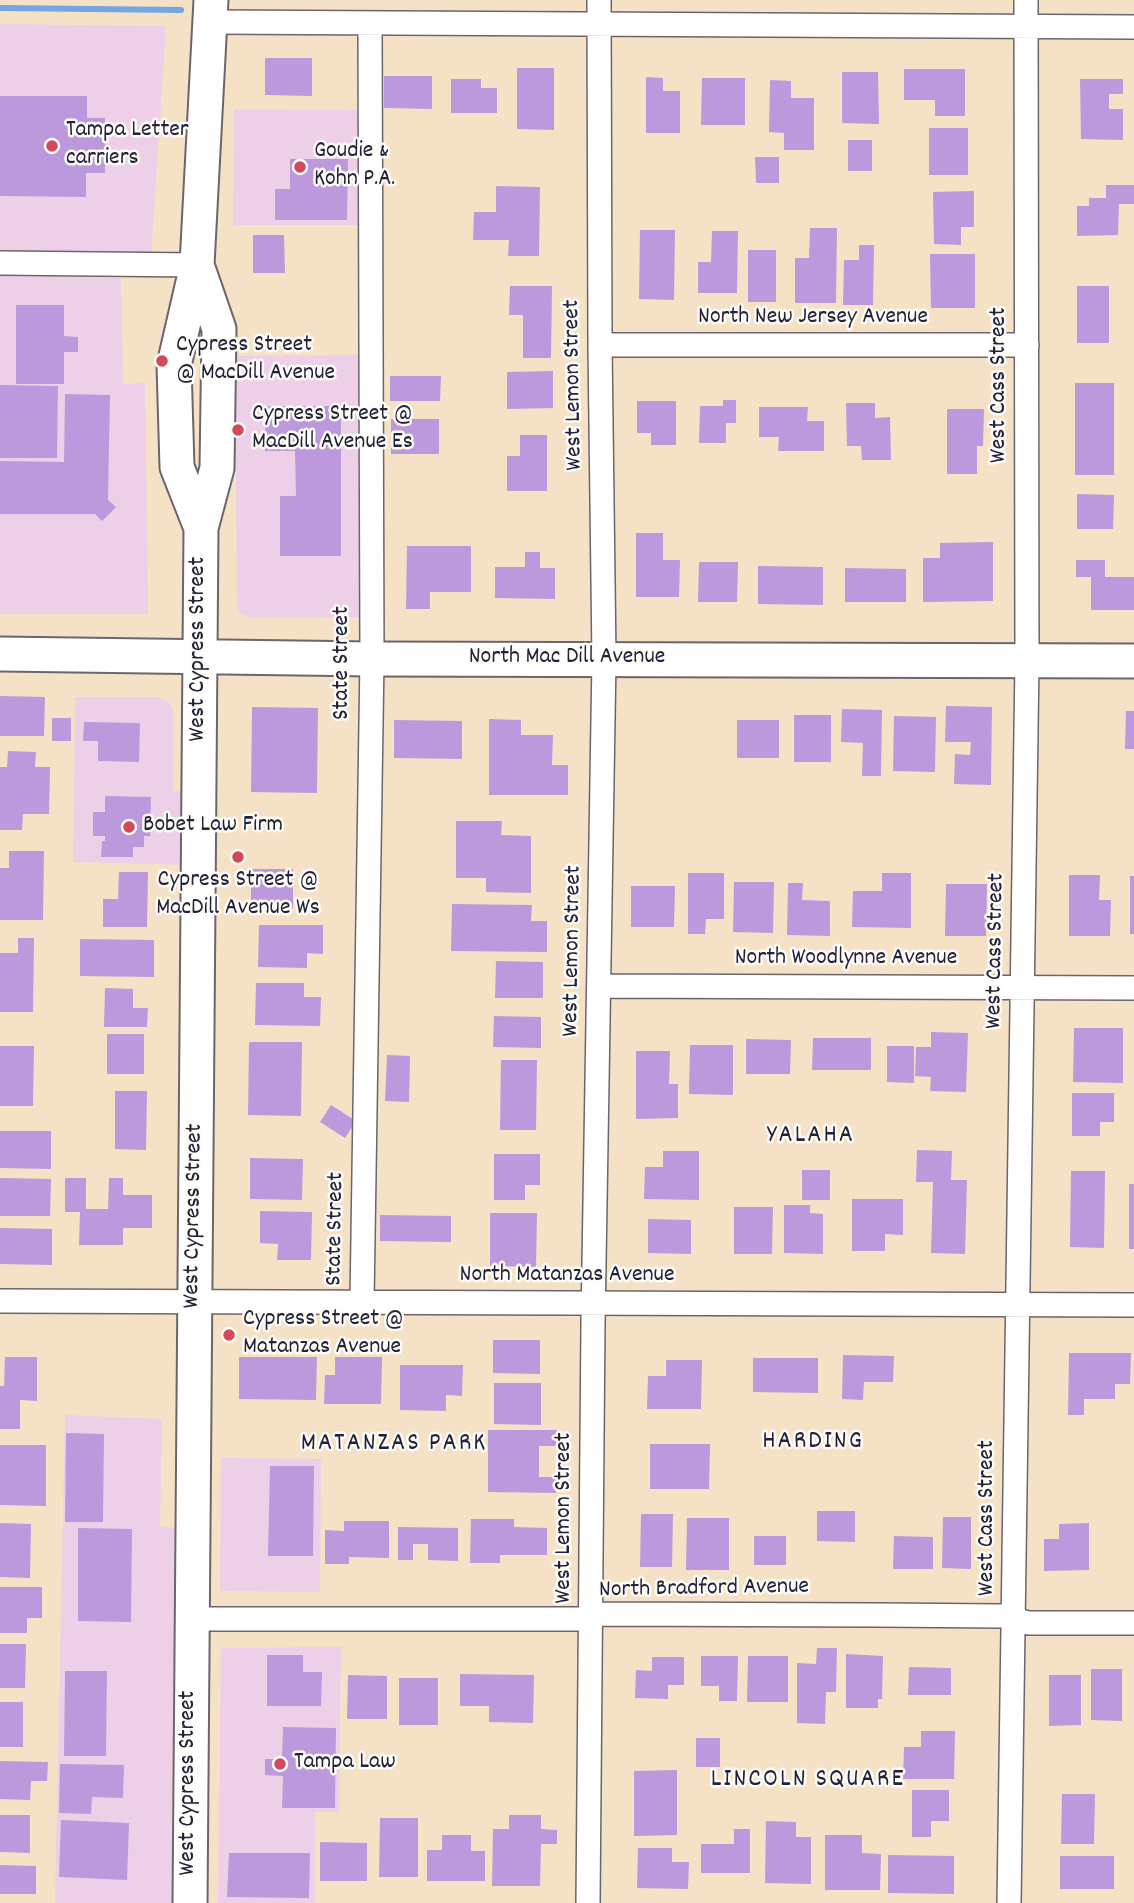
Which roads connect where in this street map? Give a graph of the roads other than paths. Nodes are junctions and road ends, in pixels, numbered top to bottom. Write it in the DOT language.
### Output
graph roads {
  1 [pos="599,0"];
  2 [pos="1026,0"];
  3 [pos="211,11"];
  4 [pos="370,24"];
  5 [pos="599,26"];
  6 [pos="1026,27"];
  7 [pos="1134,27"];
  8 [pos="0,263"];
  9 [pos="197,265"];
  10 [pos="600,345"];
  11 [pos="1027,345"];
  12 [pos="201,528"];
  13 [pos="0,654"];
  14 [pos="200,657"];
  15 [pos="372,659"];
  16 [pos="604,659"];
  17 [pos="1027,661"];
  18 [pos="1134,662"];
  19 [pos="600,986"];
  20 [pos="1023,988"];
  21 [pos="1134,988"];
  22 [pos="0,1301"];
  23 [pos="362,1301"];
  24 [pos="194,1303"];
  25 [pos="594,1303"];
  26 [pos="1134,1305"];
  27 [pos="1017,1306"];
  28 [pos="592,1617"];
  29 [pos="191,1619"];
  30 [pos="1015,1619"];
  31 [pos="1134,1623"];
  32 [pos="190,1903"];
  33 [pos="588,1903"];
  34 [pos="1009,1903"];
  1 -- 5 [label="street, West Lemon Street"];
  2 -- 6 [label="street, West Cass Street"];
  3 -- 4 [label="street"];
  3 -- 9 [label="street, West Cypress Street"];
  4 -- 5 [label="street"];
  4 -- 15 [label="street, State Street"];
  5 -- 6 [label="street"];
  5 -- 10 [label="street, West Lemon Street"];
  6 -- 7 [label="street"];
  6 -- 11 [label="street, West Cass Street"];
  8 -- 9 [label="street"];
  9 -- 12 [label="street, West Cypress Street"];
  9 -- 12 [label="street, West Cypress Street"];
  10 -- 11 [label="street, North New Jersey Avenue"];
  10 -- 16 [label="street, West Lemon Street"];
  11 -- 17 [label="street, West Cass Street"];
  12 -- 14 [label="street, West Cypress Street"];
  13 -- 14 [label="street, North Mac Dill Avenue"];
  14 -- 15 [label="street, North Mac Dill Avenue"];
  14 -- 24 [label="street, West Cypress Street"];
  15 -- 16 [label="street, North Mac Dill Avenue"];
  15 -- 23 [label="street, State Street"];
  16 -- 17 [label="street, North Mac Dill Avenue"];
  16 -- 19 [label="street, West Lemon Street"];
  17 -- 18 [label="street, North Mac Dill Avenue"];
  17 -- 20 [label="street, West Cass Street"];
  19 -- 20 [label="street, North Woodlynne Avenue"];
  19 -- 25 [label="street, West Lemon Street"];
  20 -- 21 [label="street, North Woodlynne Avenue"];
  20 -- 27 [label="street, West Cass Street"];
  22 -- 24 [label="street, North Matanzas Avenue"];
  23 -- 24 [label="street, North Matanzas Avenue"];
  23 -- 25 [label="street, North Matanzas Avenue"];
  24 -- 29 [label="street, West Cypress Street"];
  25 -- 27 [label="street, North Matanzas Avenue"];
  25 -- 28 [label="street, West Lemon Street"];
  26 -- 27 [label="street, North Matanzas Avenue"];
  27 -- 30 [label="street, West Cass Street"];
  28 -- 29 [label="street, North Bradford Avenue"];
  28 -- 30 [label="street, North Bradford Avenue"];
  28 -- 33 [label="street, West Lemon Street"];
  29 -- 32 [label="street, West Cypress Street"];
  30 -- 31 [label="street, North Bradford Avenue"];
  30 -- 34 [label="street, West Cass Street"];
}
